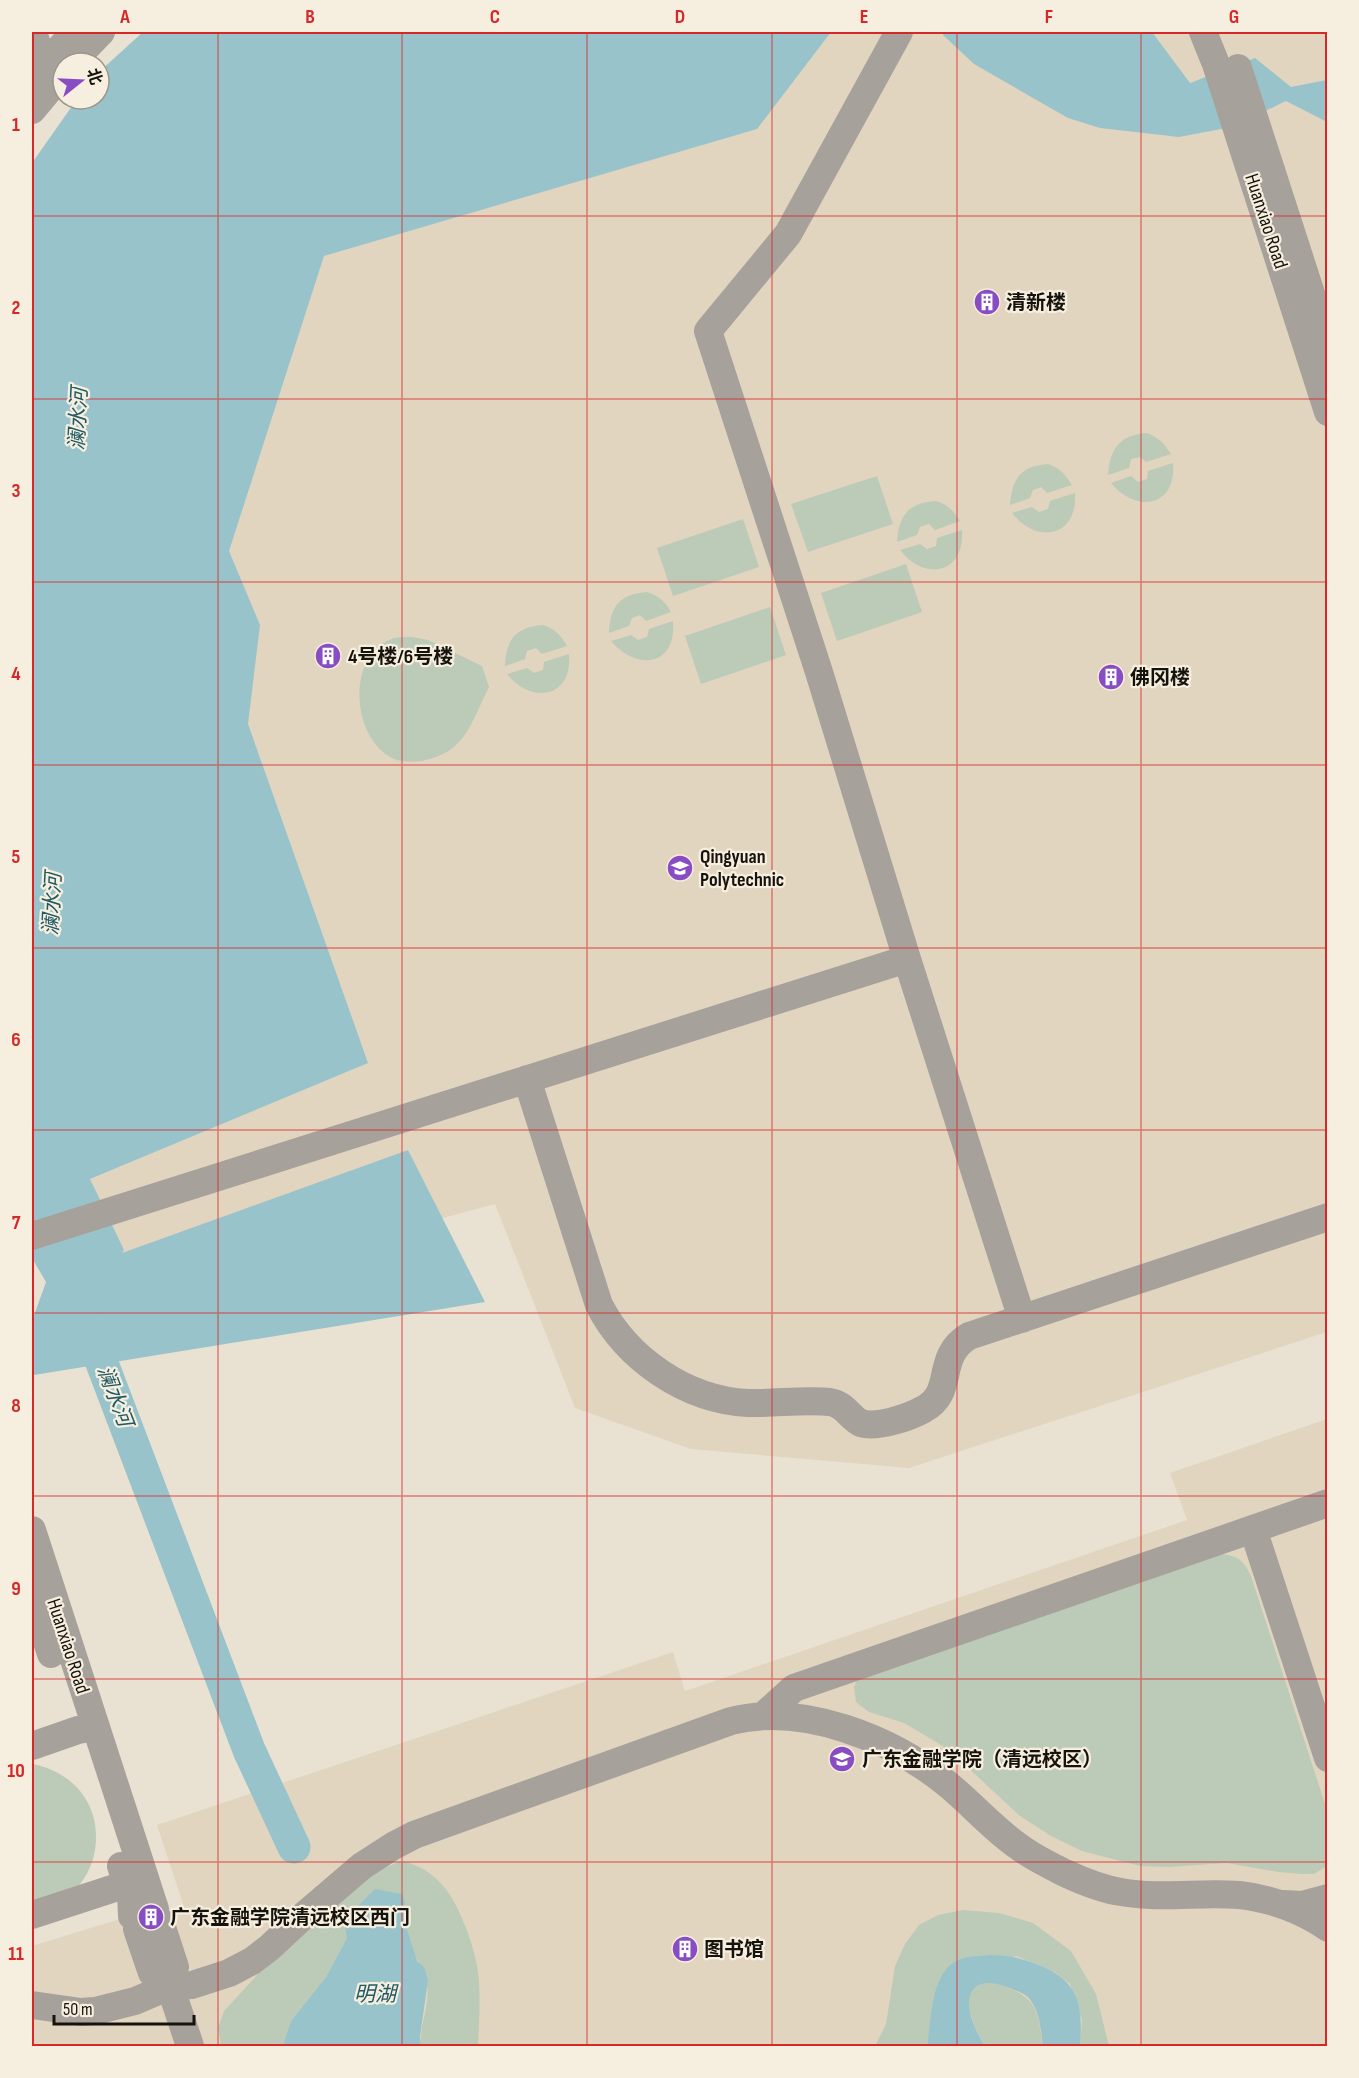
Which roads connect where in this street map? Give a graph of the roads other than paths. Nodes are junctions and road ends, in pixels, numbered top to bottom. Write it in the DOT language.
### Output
graph roads {
  1 [pos="33,32"];
  2 [pos="74,32"];
  3 [pos="101,32"];
  4 [pos="899,32"];
  5 [pos="1203,32"];
  6 [pos="1224,50"];
  7 [pos="63,51"];
  8 [pos="77,51"];
  9 [pos="51,69"];
  10 [pos="51,73"];
  11 [pos="32,110"];
  12 [pos="1247,126"];
  13 [pos="1328,346"];
  14 [pos="1328,412"];
  15 [pos="907,958"];
  16 [pos="527,1079"];
  17 [pos="1328,1217"];
  18 [pos="32,1236"];
  19 [pos="1022,1319"];
  20 [pos="1328,1503"];
  21 [pos="1253,1529"];
  22 [pos="32,1530"];
  23 [pos="32,1596"];
  24 [pos="764,1715"];
  25 [pos="87,1729"];
  26 [pos="32,1746"];
  27 [pos="1328,1758"];
  28 [pos="134,1877"];
  29 [pos="1328,1898"];
  30 [pos="1276,1904"];
  31 [pos="32,1915"];
  32 [pos="1328,1928"];
  33 [pos="170,1986"];
  34 [pos="32,2005"];
  35 [pos="190,2046"];
  1 -- 9 [label="street"];
  2 -- 7 [label="street"];
  3 -- 8 [label="street"];
  4 -- 15 [label="street"];
  5 -- 6 [label="street, Huanxiao Road"];
  6 -- 12 [label="street, Huanxiao Road"];
  10 -- 11 [label="street"];
  12 -- 13 [label="street, Huanxiao Road"];
  12 -- 14 [label="street, Huanxiao Road"];
  15 -- 16 [label="street"];
  15 -- 19 [label="street"];
  16 -- 18 [label="street"];
  16 -- 19 [label="street"];
  17 -- 19 [label="street"];
  20 -- 21 [label="street"];
  21 -- 24 [label="street"];
  21 -- 27 [label="street"];
  22 -- 25 [label="street, Huanxiao Road"];
  23 -- 25 [label="street, Huanxiao Road"];
  24 -- 30 [label="street"];
  24 -- 33 [label="street"];
  25 -- 26 [label="street"];
  25 -- 28 [label="street, Huanxiao Road"];
  28 -- 31 [label="street"];
  28 -- 33 [label="street, Huanxiao Road"];
  29 -- 30 [label="street"];
  30 -- 32 [label="street"];
  33 -- 34 [label="street"];
  33 -- 35 [label="street"];
}
